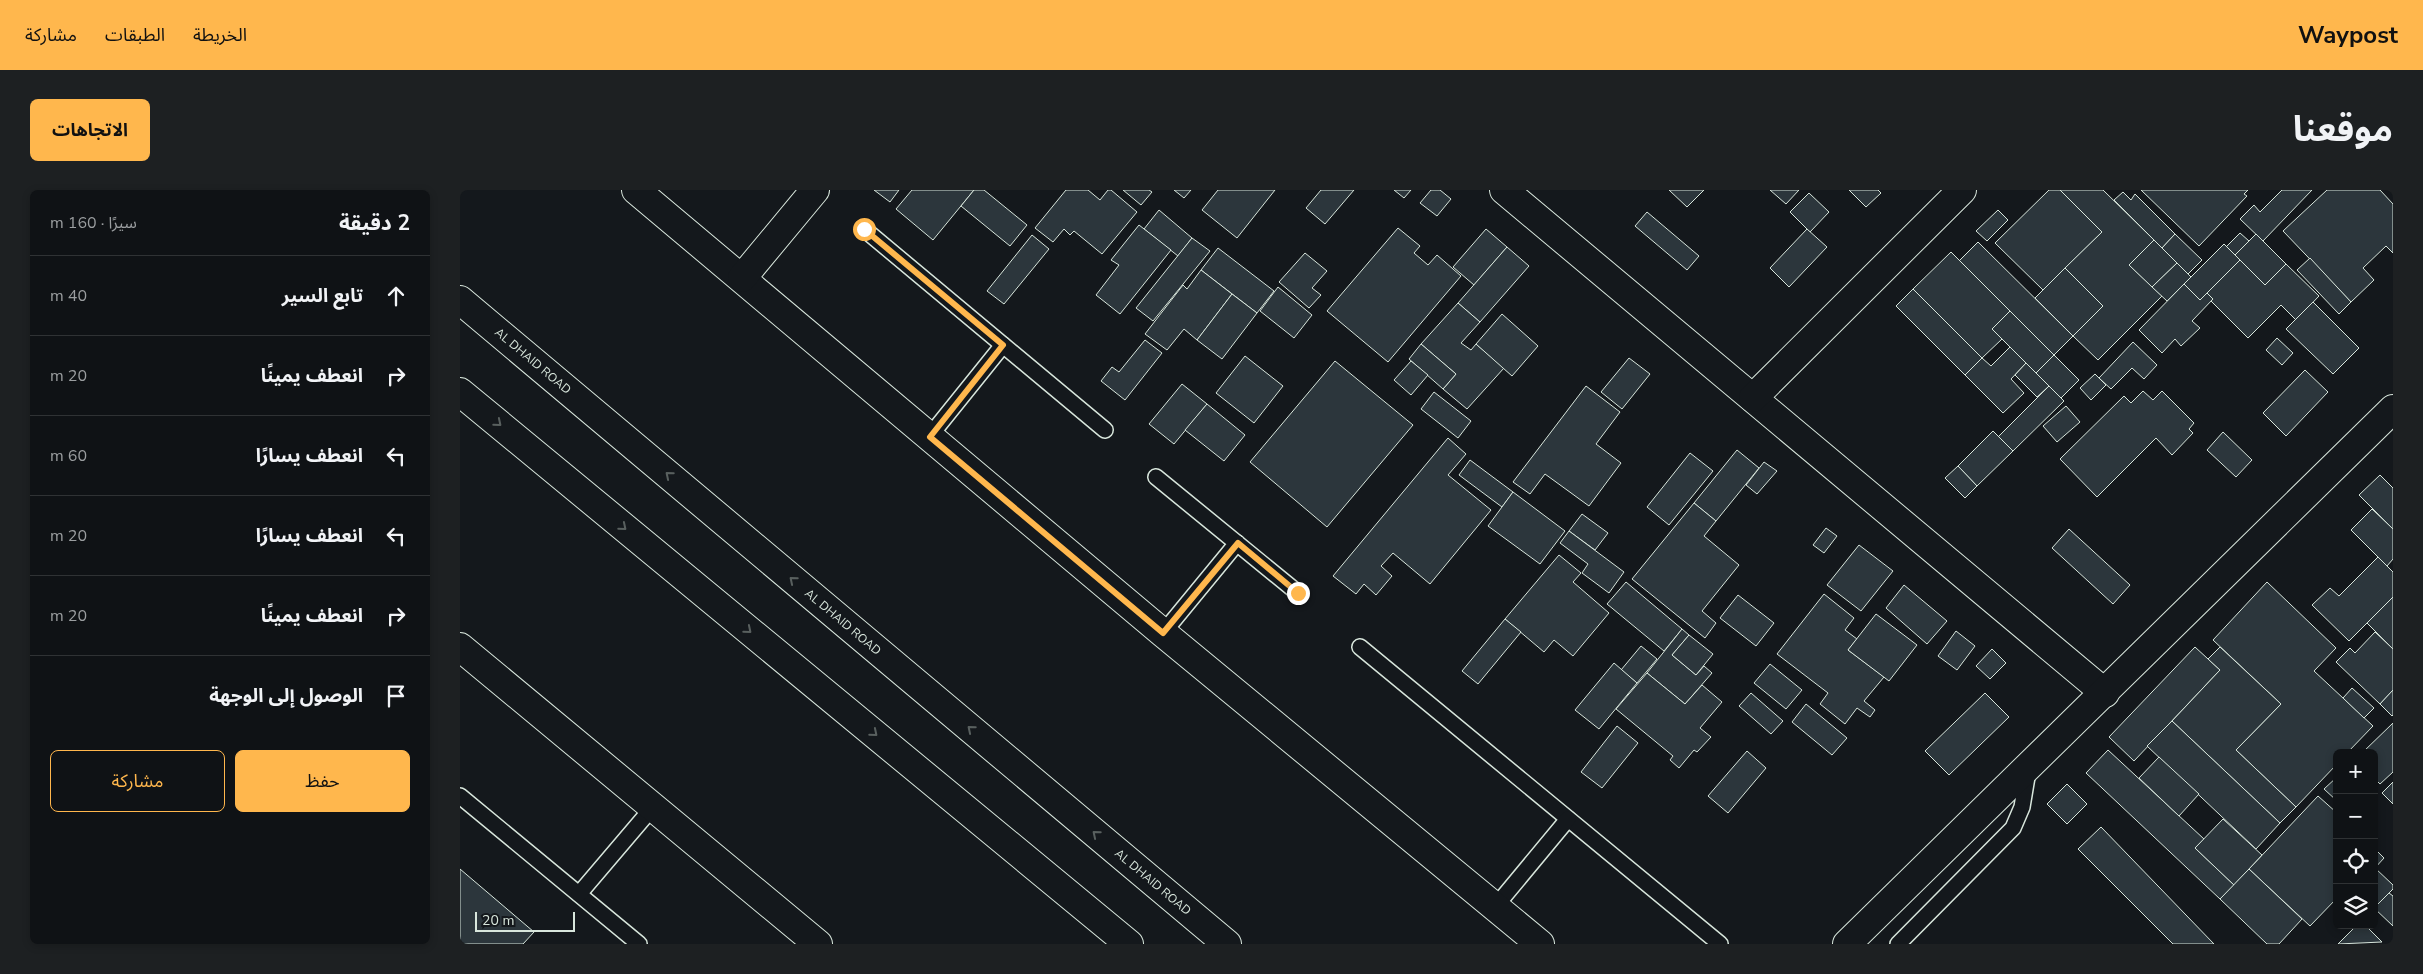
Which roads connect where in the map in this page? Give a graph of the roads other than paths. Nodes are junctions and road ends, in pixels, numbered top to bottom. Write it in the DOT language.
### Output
graph roads {
  1 [pos="636,190"];
  2 [pos="815,190"];
  3 [pos="1504,190"];
  4 [pos="1962,190"];
  5 [pos="864,229"];
  6 [pos="742,278"];
  7 [pos="460,300"];
  8 [pos="1003,345"];
  9 [pos="460,392"];
  10 [pos="1753,398"];
  11 [pos="2393,409"];
  12 [pos="1105,430"];
  13 [pos="930,437"];
  14 [pos="1156,477"];
  15 [pos="1238,543"];
  16 [pos="1298,593"];
  17 [pos="1163,633"];
  18 [pos="460,647"];
  19 [pos="1360,647"];
  20 [pos="2105,693"];
  21 [pos="2028,768"];
  22 [pos="460,796"];
  23 [pos="653,807"];
  24 [pos="1568,819"];
  25 [pos="579,894"];
  26 [pos="1495,907"];
  27 [pos="639,944"];
  28 [pos="818,944"];
  29 [pos="1129,944"];
  30 [pos="1227,944"];
  31 [pos="1540,944"];
  32 [pos="1720,944"];
  33 [pos="1847,944"];
  34 [pos="1898,944"];
  1 -- 6 [label="main road"];
  2 -- 6 [label="main road"];
  3 -- 10 [label="main road"];
  4 -- 10 [label="main road"];
  5 -- 8 [label="lane"];
  6 -- 13 [label="main road"];
  30 -- 7 [label="main road, AL DHAID ROAD, one-way"];
  8 -- 12 [label="lane"];
  8 -- 13 [label="lane"];
  9 -- 29 [label="main road, one-way"];
  10 -- 20 [label="main road"];
  11 -- 20 [label="main road"];
  13 -- 17 [label="main road"];
  14 -- 15 [label="lane"];
  15 -- 16 [label="lane"];
  15 -- 17 [label="lane"];
  17 -- 26 [label="main road"];
  18 -- 23 [label="main road"];
  19 -- 24 [label="lane"];
  20 -- 21 [label="main road"];
  21 -- 33 [label="main road"];
  21 -- 34 [label="lane"];
  22 -- 25 [label="lane"];
  23 -- 25 [label="lane"];
  23 -- 28 [label="main road"];
  24 -- 26 [label="lane"];
  24 -- 32 [label="lane"];
  25 -- 27 [label="lane"];
  26 -- 31 [label="main road"];
}
